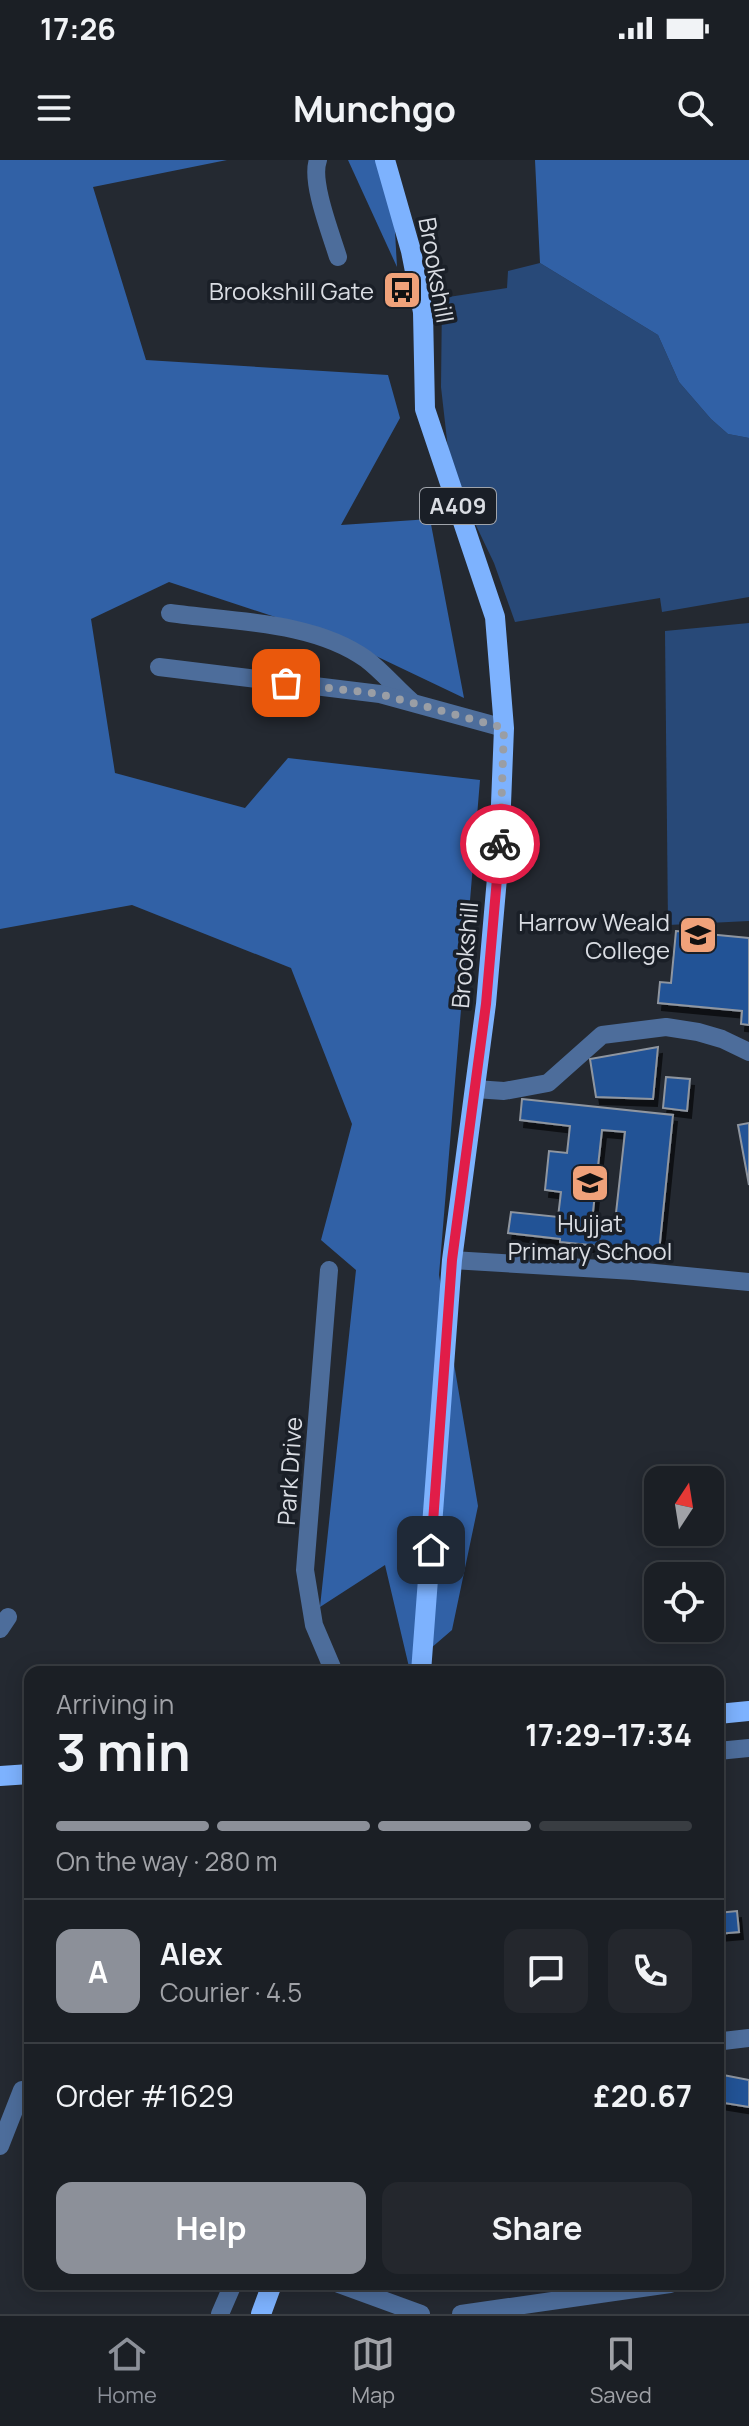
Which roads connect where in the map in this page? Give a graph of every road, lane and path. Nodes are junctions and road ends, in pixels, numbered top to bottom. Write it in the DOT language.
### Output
graph roads {
  1 [pos="318,160"];
  2 [pos="385,160"];
  3 [pos="338,257"];
  4 [pos="170,613"];
  5 [pos="159,667"];
  6 [pos="413,703"];
  7 [pos="504,728"];
  8 [pos="749,1052"];
  9 [pos="475,1089"];
  10 [pos="452,1260"];
  11 [pos="329,1270"];
  12 [pos="749,1282"];
  13 [pos="331,1666"];
  14 [pos="421,1666"];
  15 [pos="749,1711"];
  16 [pos="724,1713"];
  17 [pos="749,1748"];
  18 [pos="724,1750"];
  19 [pos="24,1774"];
  20 [pos="0,1776"];
  21 [pos="749,2038"];
  22 [pos="724,2041"];
  23 [pos="22,2090"];
  24 [pos="0,2146"];
  25 [pos="230,2290"];
  26 [pos="270,2290"];
  27 [pos="355,2290"];
  28 [pos="628,2290"];
  29 [pos="220,2314"];
  30 [pos="261,2314"];
  31 [pos="421,2314"];
  32 [pos="461,2314"];
  1 -- 3 [label="street"];
  2 -- 7 [label="main road, Brookshill / A409"];
  4 -- 6 [label="street"];
  5 -- 6 [label="street"];
  6 -- 7 [label="street"];
  7 -- 9 [label="main road, Brookshill / A409"];
  8 -- 9 [label="street"];
  9 -- 10 [label="main road, Brookshill / A409"];
  10 -- 12 [label="street"];
  10 -- 14 [label="main road, Brookshill / A409"];
  11 -- 13 [label="street, Park Drive"];
  15 -- 16 [label="main road"];
  17 -- 18 [label="street"];
  19 -- 20 [label="main road"];
  21 -- 22 [label="street"];
  23 -- 24 [label="street"];
  25 -- 29 [label="street"];
  26 -- 30 [label="main road"];
  27 -- 31 [label="street"];
  28 -- 32 [label="street"];
}
